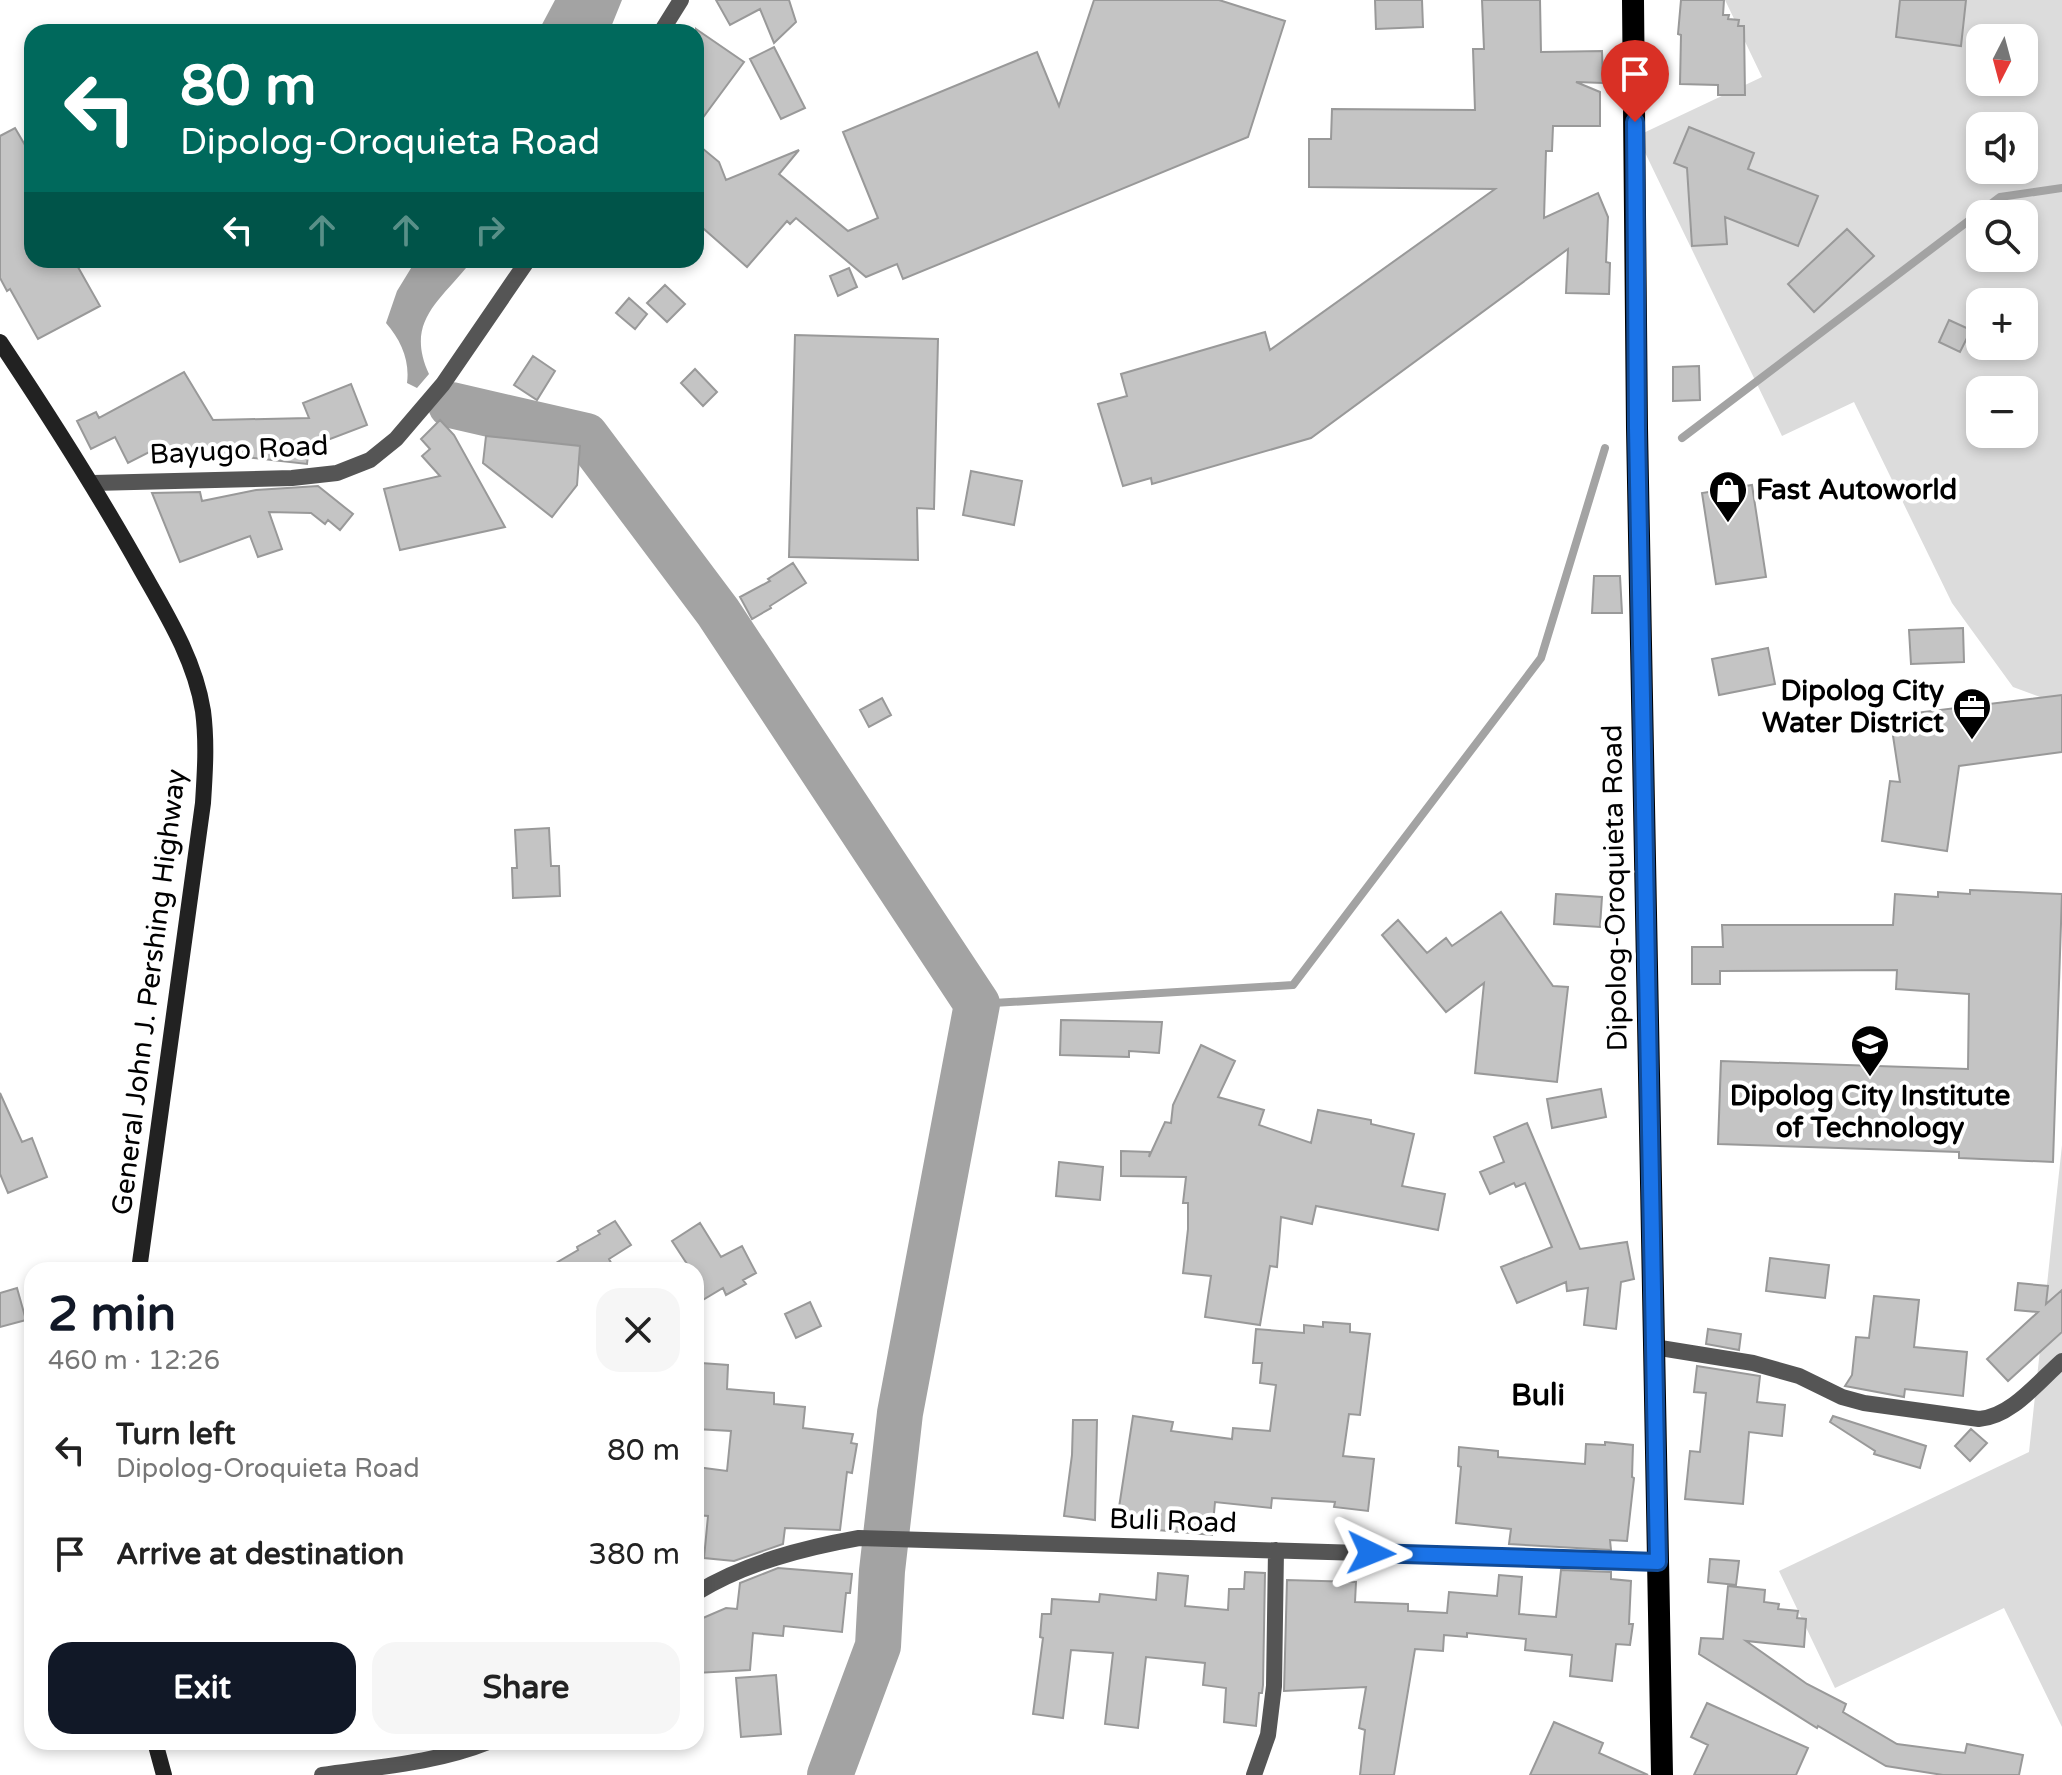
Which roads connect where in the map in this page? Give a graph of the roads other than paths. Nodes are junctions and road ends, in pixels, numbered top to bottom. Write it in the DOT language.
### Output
graph roads {
  1 [pos="681,0"];
  2 [pos="1633,0"];
  3 [pos="666,24"];
  4 [pos="523,268"];
  5 [pos="0,342"];
  6 [pos="93,483"];
  7 [pos="140,1262"];
  8 [pos="1654,1347"];
  9 [pos="2062,1361"];
  10 [pos="1276,1550"];
  11 [pos="1658,1562"];
  12 [pos="704,1589"];
  13 [pos="157,1750"];
  14 [pos="469,1750"];
  15 [pos="164,1775"];
  16 [pos="322,1775"];
  17 [pos="1254,1775"];
  18 [pos="1662,1775"];
  1 -- 3 [label="street"];
  2 -- 8 [label="highway, Dipolog-Oroquieta Road"];
  4 -- 6 [label="street, Bayugo Road"];
  5 -- 6 [label="main road, General John J. Pershing Highway"];
  6 -- 7 [label="main road, General John J. Pershing Highway"];
  8 -- 9 [label="street"];
  8 -- 11 [label="highway, Dipolog-Oroquieta Road"];
  10 -- 11 [label="street, Buli Road"];
  10 -- 12 [label="street, Buli Road"];
  10 -- 17 [label="street"];
  11 -- 18 [label="highway, Dipolog-Oroquieta Road"];
  13 -- 15 [label="main road"];
  14 -- 16 [label="street"];
}
